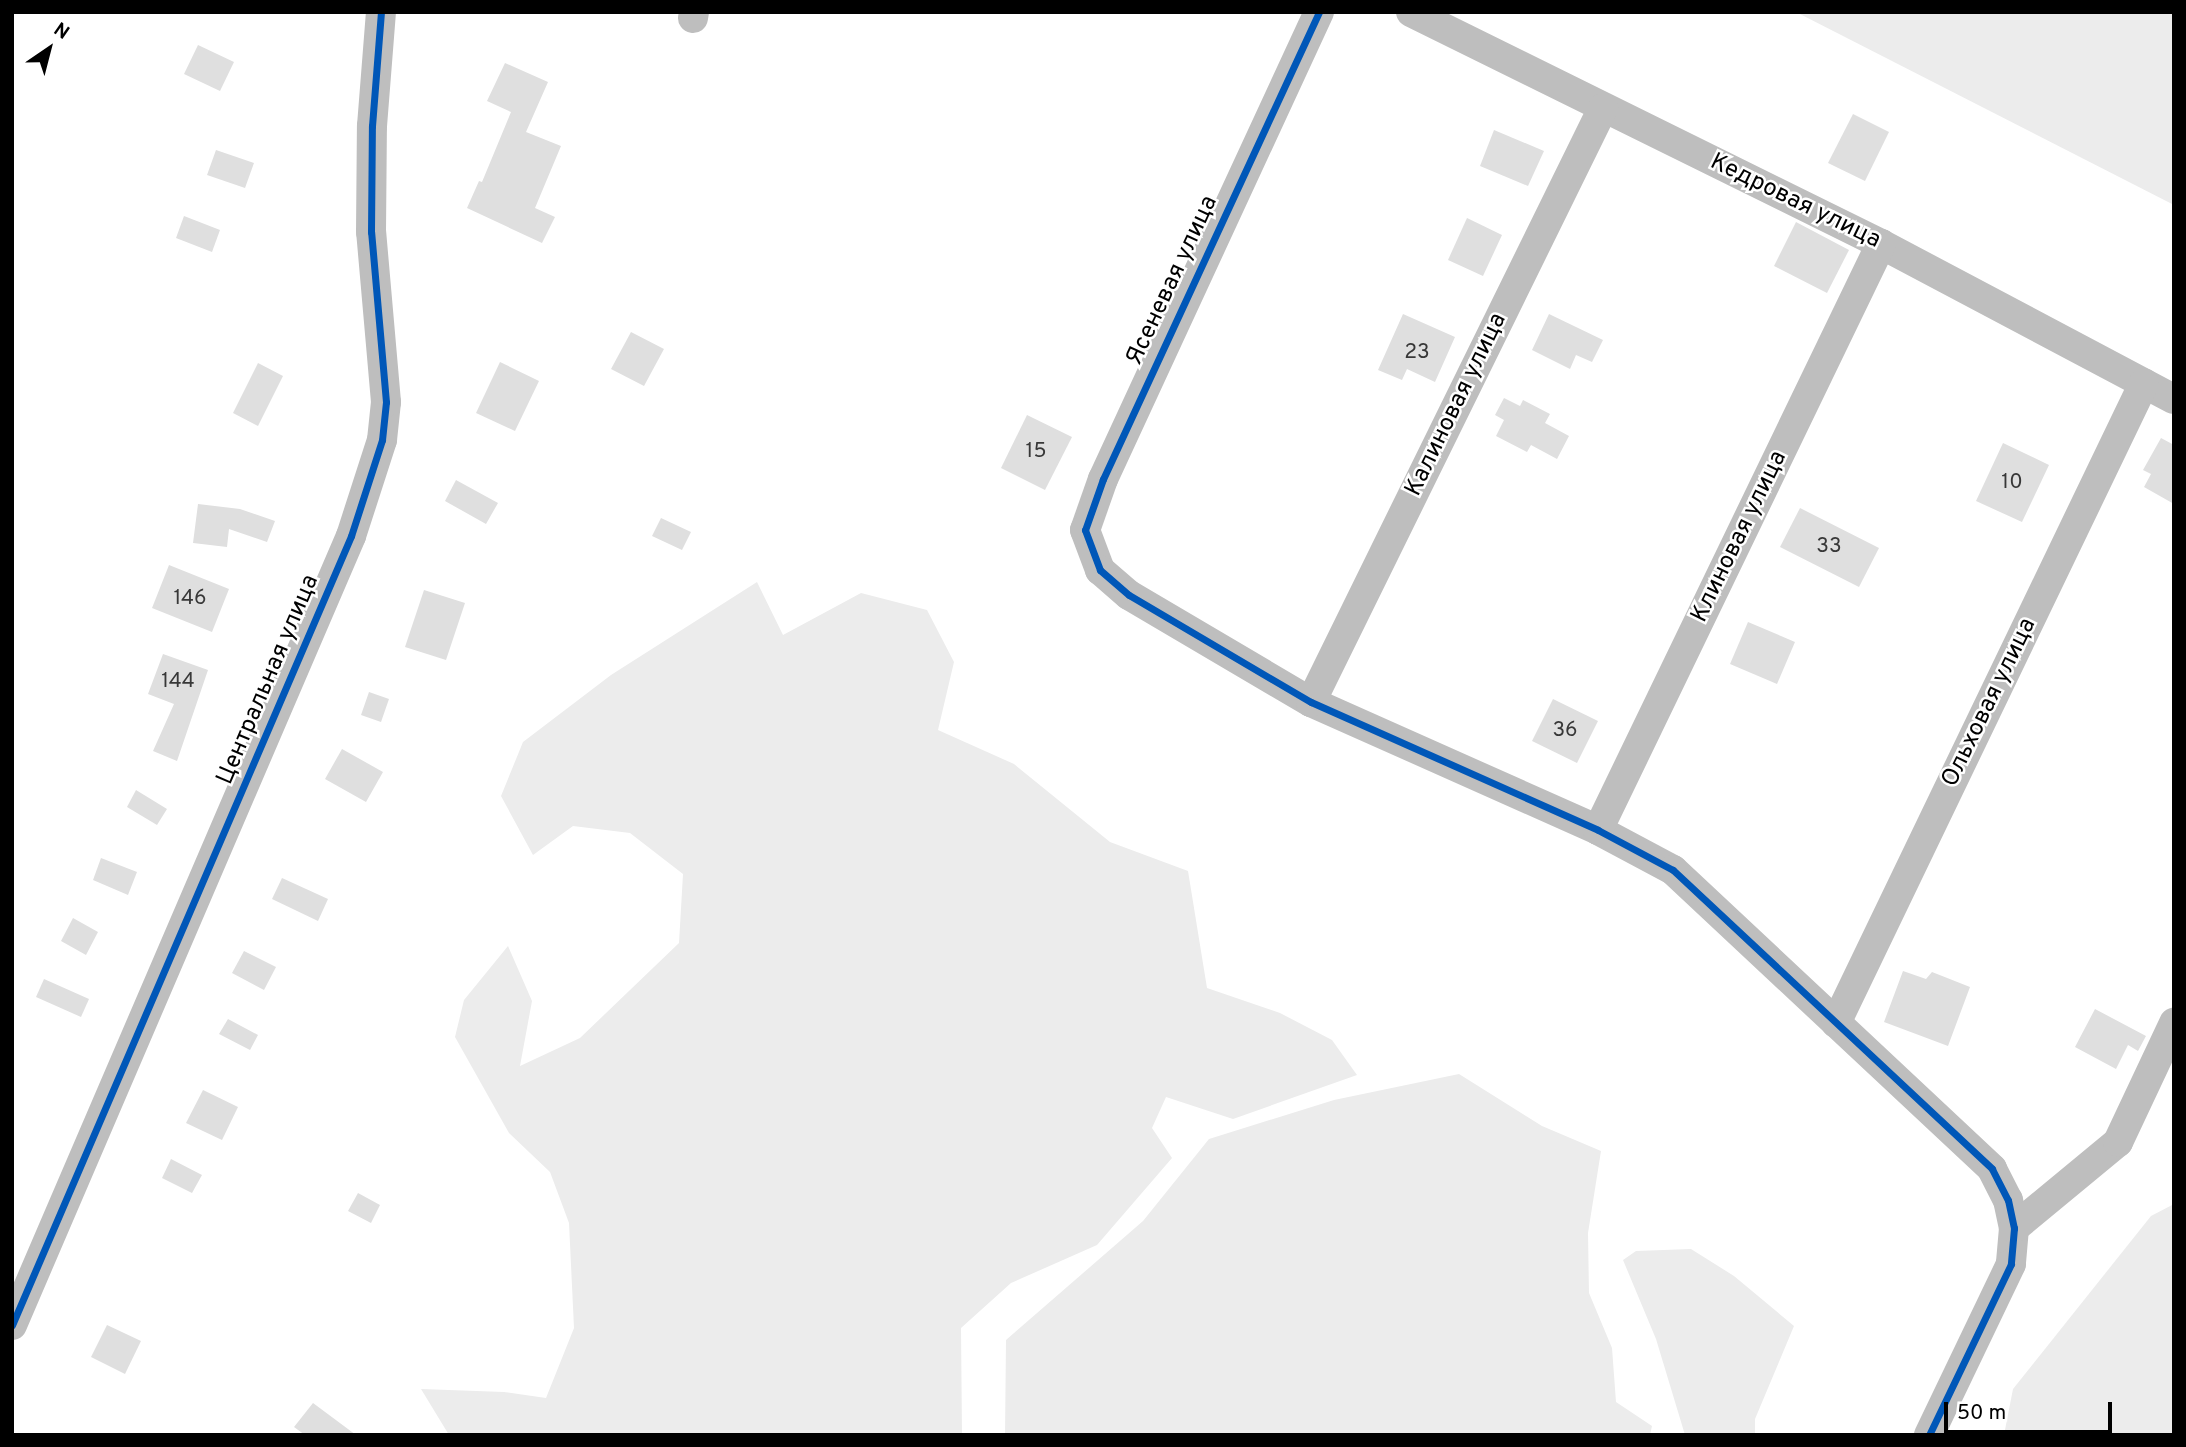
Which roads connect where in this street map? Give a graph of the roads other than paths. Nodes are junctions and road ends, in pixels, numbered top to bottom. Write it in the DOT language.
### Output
graph roads {
  1 [pos="380,12"];
  2 [pos="1319,12"];
  3 [pos="1412,12"];
  4 [pos="1603,108"];
  5 [pos="1881,244"];
  6 [pos="2144,383"];
  7 [pos="2174,399"];
  8 [pos="1311,702"];
  9 [pos="1598,830"];
  10 [pos="1836,1023"];
  11 [pos="2174,1023"];
  12 [pos="2014,1228"];
  13 [pos="12,1325"];
  14 [pos="1929,1435"];
  1 -- 13 [label="street, Центральная улица"];
  2 -- 8 [label="street, Ясеневая улица"];
  3 -- 4 [label="street, Кедровая улица"];
  4 -- 5 [label="street, Кедровая улица"];
  4 -- 8 [label="street, Калиновая улица"];
  5 -- 6 [label="street, Кедровая улица"];
  5 -- 9 [label="street, Клиновая улица"];
  6 -- 7 [label="street, Кедровая улица"];
  6 -- 10 [label="street, Ольховая улица"];
  8 -- 9 [label="street"];
  9 -- 10 [label="street"];
  10 -- 12 [label="street"];
  11 -- 12 [label="street"];
  12 -- 14 [label="street"];
}
